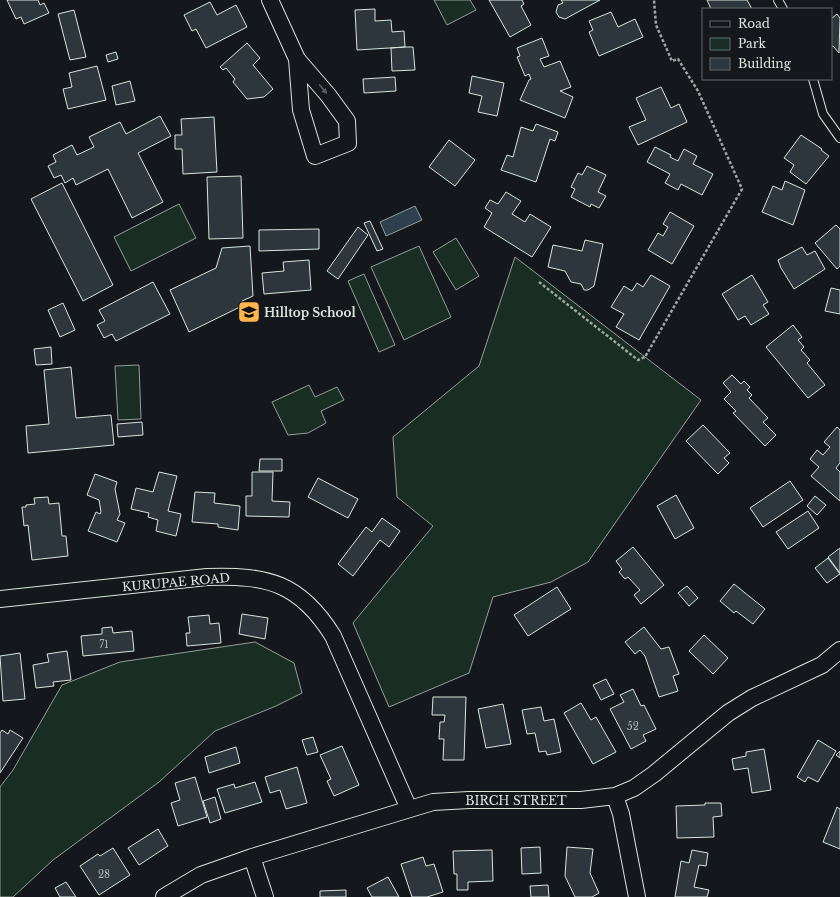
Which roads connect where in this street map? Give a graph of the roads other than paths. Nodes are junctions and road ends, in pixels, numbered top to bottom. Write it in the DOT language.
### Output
graph roads {
  1 [pos="270,0"];
  2 [pos="297,59"];
  3 [pos="813,80"];
  4 [pos="840,138"];
  5 [pos="0,599"];
  6 [pos="840,650"];
  7 [pos="615,796"];
  8 [pos="409,810"];
  9 [pos="252,857"];
  10 [pos="164,897"];
  11 [pos="265,897"];
  12 [pos="637,897"];
  1 -- 2 [label="street"];
  2 -- 2 [label="street, one-way"];
  3 -- 4 [label="lane"];
  5 -- 8 [label="street, KURUPAE ROAD"];
  6 -- 7 [label="street, BIRCH STREET"];
  7 -- 8 [label="street, BIRCH STREET"];
  7 -- 12 [label="street"];
  8 -- 9 [label="street, BIRCH STREET"];
  9 -- 10 [label="street, BIRCH STREET"];
  9 -- 11 [label="street"];
}
